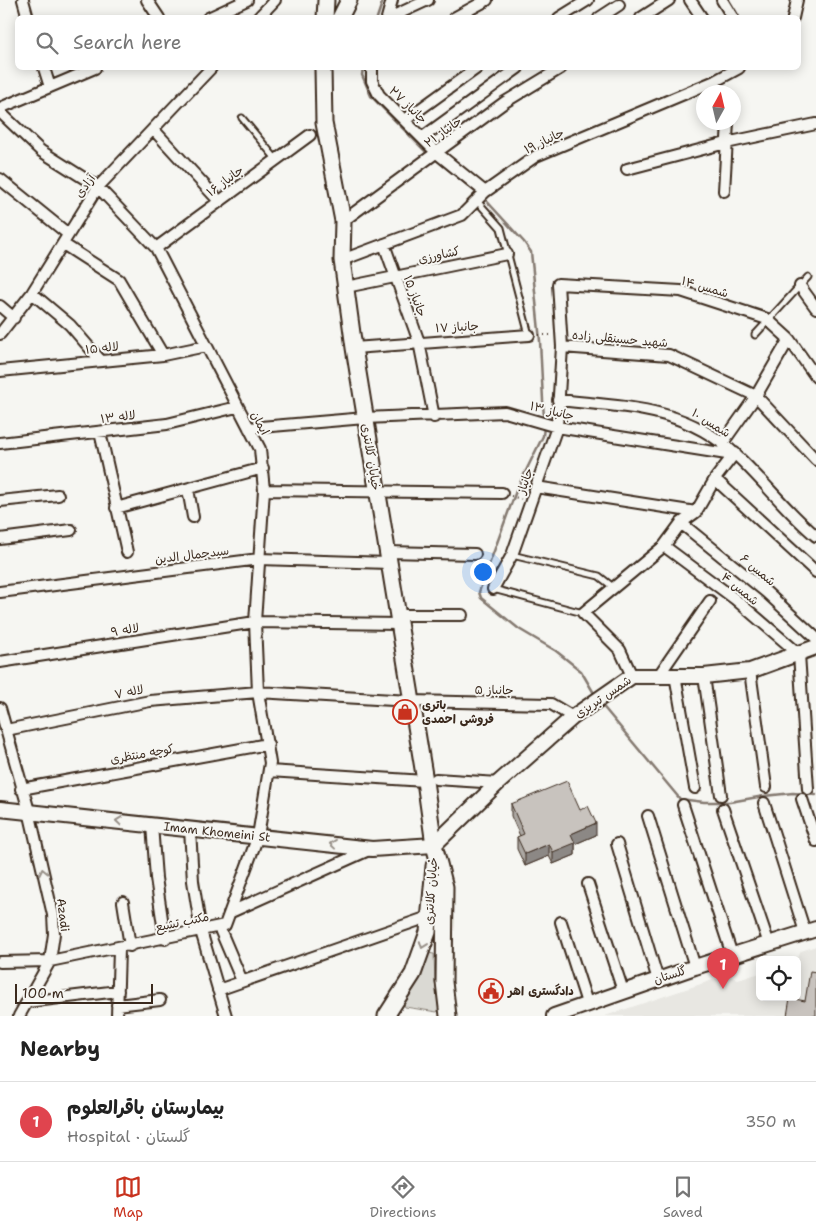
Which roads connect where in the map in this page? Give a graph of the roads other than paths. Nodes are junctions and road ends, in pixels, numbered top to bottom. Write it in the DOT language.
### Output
graph roads {
  1 [pos="23,0"];
  2 [pos="147,0"];
  3 [pos="246,0"];
  4 [pos="275,0"];
  5 [pos="326,0"];
  6 [pos="349,0"];
  7 [pos="392,0"];
  8 [pos="428,0"];
  9 [pos="487,0"];
  10 [pos="588,0"];
  11 [pos="669,0"];
  12 [pos="690,0"];
  13 [pos="722,0"];
  14 [pos="797,0"];
  15 [pos="620,5"];
  16 [pos="27,15"];
  17 [pos="157,15"];
  18 [pos="214,15"];
  19 [pos="261,15"];
  20 [pos="325,15"];
  21 [pos="342,15"];
  22 [pos="389,15"];
  23 [pos="395,15"];
  24 [pos="460,15"];
  25 [pos="564,15"];
  26 [pos="604,15"];
  27 [pos="646,15"];
  28 [pos="700,15"];
  29 [pos="731,15"];
  30 [pos="794,15"];
  31 [pos="45,70"];
  32 [pos="90,70"];
  33 [pos="209,70"];
  34 [pos="323,70"];
  35 [pos="372,70"];
  36 [pos="474,70"];
  37 [pos="515,70"];
  38 [pos="557,70"];
  39 [pos="734,70"];
  40 [pos="715,82"];
  41 [pos="716,85"];
  42 [pos="50,87"];
  43 [pos="0,108"];
  44 [pos="0,112"];
  45 [pos="242,118"];
  46 [pos="405,120"];
  47 [pos="816,124"];
  48 [pos="153,129"];
  49 [pos="727,130"];
  50 [pos="310,135"];
  51 [pos="423,137"];
  52 [pos="726,143"];
  53 [pos="436,153"];
  54 [pos="276,159"];
  55 [pos="627,169"];
  56 [pos="0,179"];
  57 [pos="98,186"];
  58 [pos="724,191"];
  59 [pos="485,192"];
  60 [pos="219,201"];
  61 [pos="477,201"];
  62 [pos="343,221"];
  63 [pos="68,234"];
  64 [pos="63,244"];
  65 [pos="384,244"];
  66 [pos="156,248"];
  67 [pos="507,254"];
  68 [pos="342,260"];
  69 [pos="395,277"];
  70 [pos="808,277"];
  71 [pos="558,284"];
  72 [pos="346,286"];
  73 [pos="800,286"];
  74 [pos="32,293"];
  75 [pos="0,306"];
  76 [pos="816,308"];
  77 [pos="14,318"];
  78 [pos="767,319"];
  79 [pos="0,334"];
  80 [pos="529,335"];
  81 [pos="755,335"];
  82 [pos="789,339"];
  83 [pos="420,342"];
  84 [pos="206,346"];
  85 [pos="562,347"];
  86 [pos="354,348"];
  87 [pos="163,355"];
  88 [pos="101,361"];
  89 [pos="0,371"];
  90 [pos="816,376"];
  91 [pos="756,396"];
  92 [pos="558,400"];
  93 [pos="237,406"];
  94 [pos="434,417"];
  95 [pos="364,418"];
  96 [pos="557,427"];
  97 [pos="249,428"];
  98 [pos="100,432"];
  99 [pos="0,443"];
  100 [pos="722,444"];
  101 [pos="734,454"];
  102 [pos="816,460"];
  103 [pos="263,468"];
  104 [pos="715,479"];
  105 [pos="536,487"];
  106 [pos="188,489"];
  107 [pos="264,490"];
  108 [pos="377,492"];
  109 [pos="502,493"];
  110 [pos="58,495"];
  111 [pos="0,502"];
  112 [pos="116,508"];
  113 [pos="696,512"];
  114 [pos="193,517"];
  115 [pos="681,523"];
  116 [pos="72,530"];
  117 [pos="816,536"];
  118 [pos="0,539"];
  119 [pos="664,546"];
  120 [pos="127,552"];
  121 [pos="476,554"];
  122 [pos="512,555"];
  123 [pos="388,558"];
  124 [pos="259,559"];
  125 [pos="816,572"];
  126 [pos="613,587"];
  127 [pos="493,588"];
  128 [pos="0,592"];
  129 [pos="710,601"];
  130 [pos="583,613"];
  131 [pos="462,615"];
  132 [pos="398,620"];
  133 [pos="255,622"];
  134 [pos="816,638"];
  135 [pos="816,646"];
  136 [pos="799,654"];
  137 [pos="0,662"];
  138 [pos="750,671"];
  139 [pos="658,675"];
  140 [pos="675,675"];
  141 [pos="632,676"];
  142 [pos="704,676"];
  143 [pos="258,692"];
  144 [pos="410,700"];
  145 [pos="0,708"];
  146 [pos="573,717"];
  147 [pos="6,730"];
  148 [pos="268,744"];
  149 [pos="269,771"];
  150 [pos="431,780"];
  151 [pos="498,783"];
  152 [pos="766,787"];
  153 [pos="21,788"];
  154 [pos="695,788"];
  155 [pos="808,789"];
  156 [pos="721,795"];
  157 [pos="802,799"];
  158 [pos="764,803"];
  159 [pos="683,805"];
  160 [pos="0,809"];
  161 [pos="724,809"];
  162 [pos="29,811"];
  163 [pos="648,816"];
  164 [pos="152,824"];
  165 [pos="190,829"];
  166 [pos="258,836"];
  167 [pos="816,841"];
  168 [pos="617,844"];
  169 [pos="434,845"];
  170 [pos="372,849"];
  171 [pos="588,884"];
  172 [pos="123,902"];
  173 [pos="232,912"];
  174 [pos="431,916"];
  175 [pos="561,922"];
  176 [pos="219,927"];
  177 [pos="201,931"];
  178 [pos="811,931"];
  179 [pos="165,938"];
  180 [pos="769,944"];
  181 [pos="125,947"];
  182 [pos="732,955"];
  183 [pos="50,961"];
  184 [pos="0,962"];
  185 [pos="696,967"];
  186 [pos="658,980"];
  187 [pos="242,981"];
  188 [pos="218,990"];
  189 [pos="118,991"];
  190 [pos="623,991"];
  191 [pos="160,1000"];
  192 [pos="27,1002"];
  193 [pos="587,1003"];
  194 [pos="117,1004"];
  195 [pos="19,1016"];
  196 [pos="117,1016"];
  197 [pos="226,1016"];
  198 [pos="386,1016"];
  199 [pos="448,1016"];
  200 [pos="554,1016"];
  1 -- 16 [label="street"];
  2 -- 17 [label="street"];
  3 -- 18 [label="street"];
  4 -- 19 [label="street"];
  5 -- 20 [label="main road"];
  6 -- 21 [label="main road"];
  7 -- 22 [label="street"];
  8 -- 23 [label="street"];
  9 -- 24 [label="street"];
  10 -- 25 [label="street"];
  11 -- 27 [label="street"];
  12 -- 28 [label="street"];
  13 -- 29 [label="street"];
  14 -- 30 [label="street"];
  15 -- 26 [label="street"];
  31 -- 42 [label="street"];
  32 -- 42 [label="street"];
  33 -- 48 [label="street, آزادی"];
  34 -- 62 [label="main road, خیابان کلانتری"];
  35 -- 46 [label="street, جانباز ۲۷"];
  36 -- 46 [label="street"];
  37 -- 51 [label="street"];
  38 -- 53 [label="street, جانباز ۲۱"];
  39 -- 40 [label="street, جانباز ۱۹"];
  40 -- 41 [label="street"];
  40 -- 59 [label="street, جانباز ۱۹"];
  42 -- 43 [label="street"];
  44 -- 57 [label="street, ایمان"];
  45 -- 54 [label="lane"];
  46 -- 51 [label="street, جانباز ۲۷"];
  47 -- 52 [label="street"];
  48 -- 57 [label="street, آزادی"];
  48 -- 60 [label="street"];
  49 -- 52 [label="street"];
  50 -- 54 [label="street, جانباز ۱۶"];
  51 -- 53 [label="street, جانباز ۲۷"];
  52 -- 55 [label="street"];
  52 -- 58 [label="street"];
  53 -- 59 [label="street, جانباز ۲۷"];
  53 -- 62 [label="street, جانباز ۲۱"];
  54 -- 60 [label="street, جانباز ۱۶"];
  56 -- 63 [label="street"];
  57 -- 63 [label="street, آزادی"];
  57 -- 66 [label="street, ایمان"];
  59 -- 61 [label="street, جانباز ۱۹"];
  60 -- 66 [label="street, جانباز ۱۶"];
  61 -- 65 [label="street, جانباز ۱۹"];
  61 -- 67 [label="lane"];
  62 -- 68 [label="main road, خیابان کلانتری"];
  63 -- 64 [label="street, آزادی"];
  64 -- 74 [label="street, آزادی"];
  64 -- 87 [label="street"];
  65 -- 68 [label="street, جانباز ۱۹"];
  65 -- 69 [label="street, جانباز ۱۵"];
  66 -- 84 [label="street, ایمان"];
  67 -- 69 [label="street, کشاورزی"];
  67 -- 80 [label="lane"];
  68 -- 72 [label="main road, خیابان کلانتری"];
  69 -- 72 [label="street, کشاورزی"];
  69 -- 83 [label="street, جانباز ۱۵"];
  70 -- 73 [label="lane"];
  71 -- 78 [label="street, شمس ۱۴"];
  71 -- 85 [label="street, جانباز"];
  72 -- 86 [label="main road, خیابان کلانتری"];
  73 -- 76 [label="street"];
  73 -- 78 [label="lane"];
  74 -- 77 [label="street, آزادی"];
  74 -- 88 [label="street"];
  75 -- 77 [label="street"];
  77 -- 79 [label="street, آزادی"];
  78 -- 81 [label="lane"];
  78 -- 82 [label="street, شمس ۱۴"];
  80 -- 83 [label="street, جانباز ۱۷"];
  82 -- 90 [label="street, شمس ۱۴"];
  82 -- 91 [label="street"];
  83 -- 86 [label="street, جانباز ۱۷"];
  83 -- 94 [label="street, جانباز ۱۵"];
  84 -- 87 [label="street, لاله ۱۵"];
  84 -- 93 [label="street, ایمان"];
  85 -- 91 [label="street, شهید حسینقلی زاده"];
  85 -- 92 [label="street, جانباز"];
  86 -- 95 [label="main road, خیابان کلانتری"];
  87 -- 88 [label="street, لاله ۱۵"];
  88 -- 89 [label="street, لاله ۱۵"];
  91 -- 100 [label="street"];
  91 -- 102 [label="street"];
  92 -- 96 [label="street, جانباز"];
  92 -- 100 [label="street, شمس ۱۰"];
  93 -- 97 [label="street, ایمان"];
  93 -- 98 [label="street, لاله ۱۳"];
  94 -- 95 [label="street, جانباز ۱۳"];
  94 -- 96 [label="street, جانباز ۱۳"];
  95 -- 97 [label="street, جانباز ۱۳"];
  95 -- 108 [label="main road, خیابان کلانتری"];
  96 -- 101 [label="street, جانباز ۱۳"];
  96 -- 105 [label="street, جانباز"];
  97 -- 103 [label="street, ایمان"];
  98 -- 99 [label="street, لاله ۱۳"];
  98 -- 112 [label="street"];
  100 -- 101 [label="street, شمس ۱۰"];
  101 -- 104 [label="street"];
  101 -- 117 [label="street, شمس ۱۰"];
  103 -- 106 [label="street"];
  103 -- 107 [label="street, ایمان"];
  104 -- 113 [label="street"];
  104 -- 125 [label="street"];
  105 -- 113 [label="street"];
  105 -- 122 [label="street, جانباز"];
  106 -- 112 [label="street"];
  106 -- 114 [label="street"];
  107 -- 108 [label="street"];
  107 -- 124 [label="street, ایمان"];
  108 -- 109 [label="street"];
  108 -- 123 [label="main road, خیابان کلانتری"];
  110 -- 111 [label="street"];
  112 -- 120 [label="street"];
  113 -- 115 [label="street"];
  115 -- 119 [label="street"];
  115 -- 134 [label="street, شمس ۶"];
  116 -- 118 [label="street"];
  119 -- 126 [label="street"];
  119 -- 136 [label="street, شمس ۴"];
  121 -- 123 [label="street, سیدجمال الدین"];
  122 -- 126 [label="lane"];
  122 -- 127 [label="street, جانباز"];
  123 -- 124 [label="street, سیدجمال الدین"];
  123 -- 132 [label="main road, خیابان کلانتری"];
  124 -- 128 [label="street, سیدجمال الدین"];
  124 -- 133 [label="street, ایمان"];
  126 -- 130 [label="street"];
  127 -- 130 [label="lane, جانباز"];
  129 -- 139 [label="street"];
  130 -- 141 [label="street"];
  131 -- 132 [label="street, لاله ۹"];
  132 -- 133 [label="street, لاله ۹"];
  132 -- 144 [label="main road, خیابان کلانتری"];
  133 -- 137 [label="street, لاله ۹"];
  133 -- 143 [label="street, ایمان"];
  135 -- 136 [label="street, شمس تبریزی"];
  136 -- 138 [label="street, شمس تبریزی"];
  136 -- 155 [label="street"];
  138 -- 142 [label="street, شمس تبریزی"];
  138 -- 152 [label="street"];
  139 -- 140 [label="street, شمس تبریزی"];
  139 -- 141 [label="street, شمس تبریزی"];
  140 -- 142 [label="street, شمس تبریزی"];
  140 -- 154 [label="street"];
  141 -- 146 [label="street, شمس تبریزی"];
  142 -- 156 [label="street"];
  143 -- 144 [label="street, لاله ۷"];
  143 -- 147 [label="street, لاله ۷"];
  143 -- 148 [label="street, ایمان"];
  144 -- 146 [label="street, جانباز ۵"];
  144 -- 150 [label="main road, خیابان کلانتری"];
  145 -- 147 [label="street"];
  146 -- 151 [label="street, شمس تبریزی"];
  147 -- 153 [label="street"];
  148 -- 149 [label="street, ایمان"];
  148 -- 153 [label="street, کوچه منتظری"];
  149 -- 150 [label="street"];
  149 -- 166 [label="street, ایمان"];
  150 -- 151 [label="street"];
  150 -- 169 [label="main road, خیابان کلانتری"];
  151 -- 169 [label="street, شمس تبریزی"];
  153 -- 162 [label="street"];
  157 -- 167 [label="street"];
  158 -- 178 [label="street"];
  159 -- 182 [label="street"];
  160 -- 162 [label="street, Imam Khomeini St"];
  161 -- 180 [label="street"];
  164 -- 162 [label="street, Imam Khomeini St, one-way"];
  183 -- 162 [label="street, Azadi, one-way"];
  163 -- 185 [label="street"];
  164 -- 165 [label="street, Imam Khomeini St"];
  164 -- 179 [label="street"];
  165 -- 166 [label="street, Imam Khomeini St"];
  165 -- 177 [label="street"];
  170 -- 166 [label="street, Imam Khomeini St, one-way"];
  166 -- 173 [label="street, مکتب تشیع"];
  168 -- 186 [label="street"];
  169 -- 170 [label="street, Imam Khomeini St"];
  169 -- 174 [label="main road, خیابان کلانتری"];
  169 -- 199 [label="main road, خیابان کلانتری"];
  170 -- 173 [label="street"];
  171 -- 190 [label="street"];
  172 -- 181 [label="street"];
  173 -- 176 [label="street, مکتب تشیع"];
  174 -- 187 [label="street"];
  174 -- 198 [label="main road, خیابان کلانتری, one-way"];
  175 -- 193 [label="street"];
  176 -- 177 [label="street, مکتب تشیع"];
  176 -- 187 [label="street"];
  177 -- 179 [label="street, مکتب تشیع"];
  177 -- 188 [label="street"];
  178 -- 180 [label="street, گلستان"];
  179 -- 181 [label="street, مکتب تشیع"];
  180 -- 182 [label="street, گلستان"];
  181 -- 183 [label="street, مکتب تشیع"];
  181 -- 189 [label="street"];
  182 -- 185 [label="street, گلستان"];
  183 -- 184 [label="street, مکتب تشیع"];
  183 -- 192 [label="street, Azadi"];
  185 -- 186 [label="street, گلستان"];
  186 -- 190 [label="street, گلستان"];
  187 -- 188 [label="street"];
  188 -- 197 [label="street"];
  189 -- 192 [label="street"];
  189 -- 194 [label="street"];
  190 -- 193 [label="street, گلستان"];
  191 -- 194 [label="street"];
  192 -- 195 [label="street, Azadi"];
  193 -- 200 [label="street, گلستان"];
  194 -- 196 [label="street"];
}
